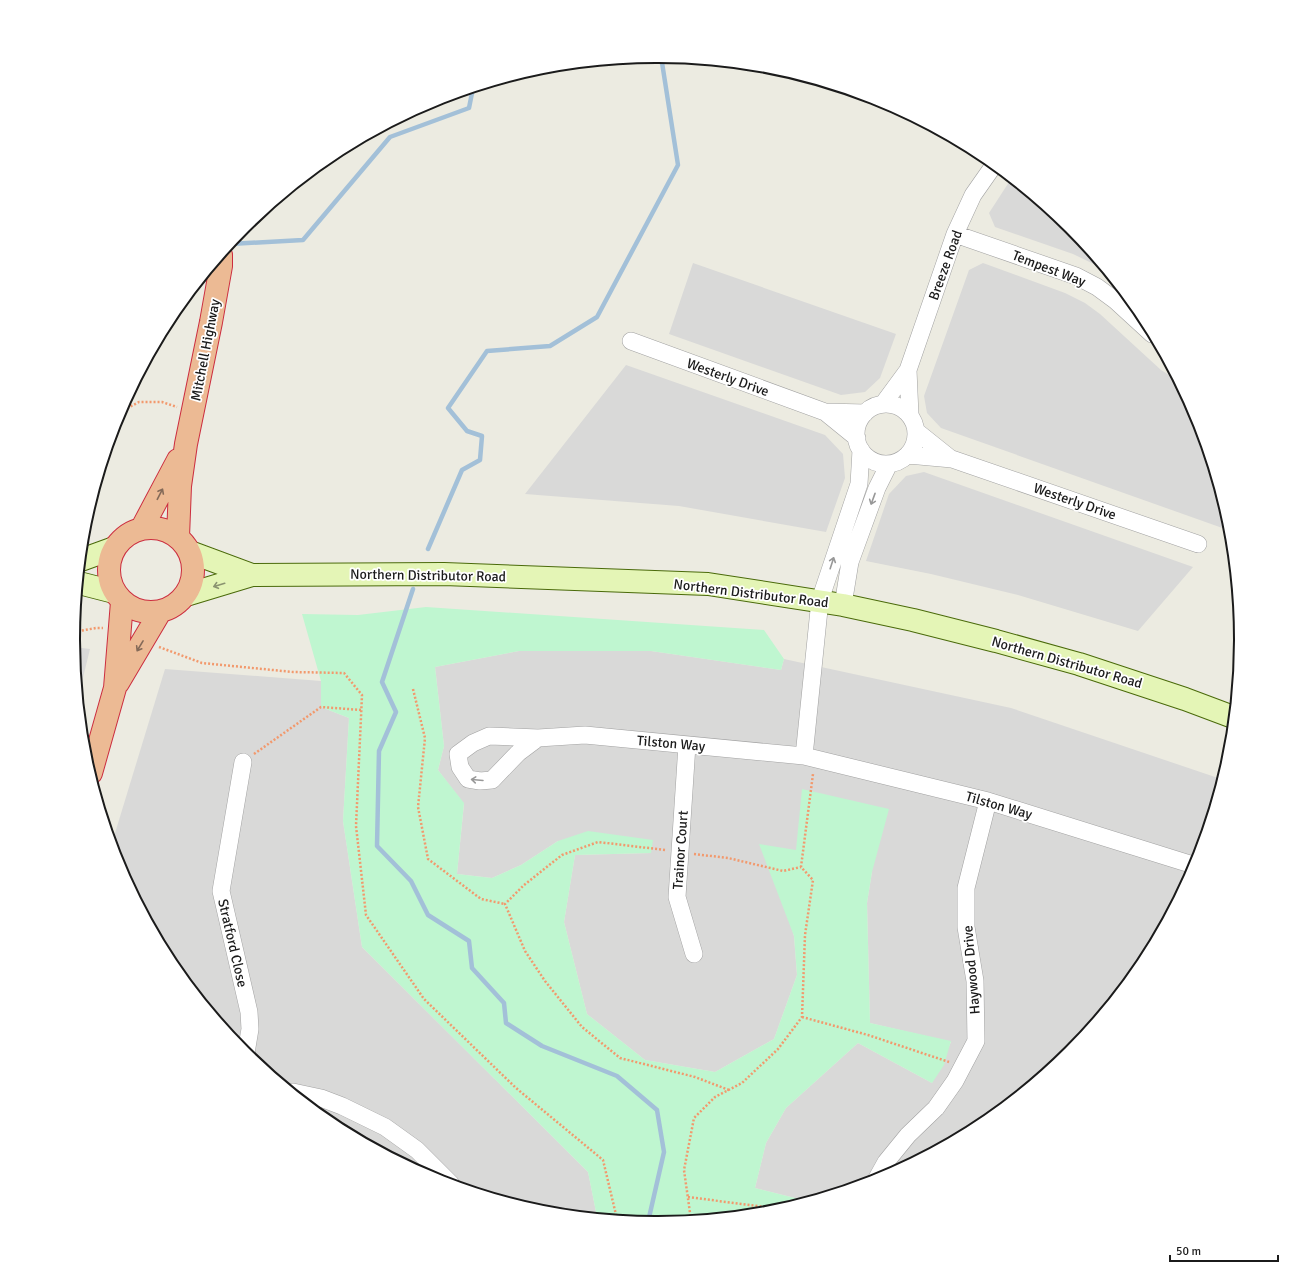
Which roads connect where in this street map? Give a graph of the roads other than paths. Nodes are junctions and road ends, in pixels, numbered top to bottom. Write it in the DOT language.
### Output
graph roads {
  1 [pos="991,170"];
  2 [pos="955,234"];
  3 [pos="221,263"];
  4 [pos="1136,319"];
  5 [pos="631,341"];
  6 [pos="908,370"];
  7 [pos="883,404"];
  8 [pos="825,412"];
  9 [pos="865,413"];
  10 [pos="910,415"];
  11 [pos="916,431"];
  12 [pos="186,444"];
  13 [pos="859,444"];
  14 [pos="908,455"];
  15 [pos="952,459"];
  16 [pos="889,464"];
  17 [pos="142,528"];
  18 [pos="1198,544"];
  19 [pos="184,545"];
  20 [pos="114,548"];
  21 [pos="86,558"];
  22 [pos="252,575"];
  23 [pos="83,585"];
  24 [pos="186,595"];
  25 [pos="118,597"];
  26 [pos="820,600"];
  27 [pos="843,605"];
  28 [pos="160,612"];
  29 [pos="115,688"];
  30 [pos="1229,715"];
  31 [pos="538,738"];
  32 [pos="687,745"];
  33 [pos="809,757"];
  34 [pos="94,762"];
  35 [pos="243,762"];
  36 [pos="988,801"];
  37 [pos="1188,863"];
  38 [pos="694,954"];
  39 [pos="247,1045"];
  40 [pos="302,1094"];
  41 [pos="882,1170"];
  42 [pos="437,1172"];
  1 -- 2 [label="street, Breeze Road"];
  2 -- 4 [label="street, Tempest Way"];
  2 -- 6 [label="street, Breeze Road"];
  3 -- 12 [label="highway, Mitchell Highway"];
  5 -- 8 [label="street, Westerly Drive"];
  6 -- 7 [label="street, Breeze Road"];
  6 -- 10 [label="street, Breeze Road"];
  7 -- 9 [label="street"];
  7 -- 10 [label="street"];
  8 -- 9 [label="street, Westerly Drive"];
  8 -- 13 [label="street, Westerly Drive"];
  9 -- 13 [label="street"];
  10 -- 11 [label="street"];
  11 -- 14 [label="street"];
  11 -- 15 [label="street, Westerly Drive"];
  17 -- 12 [label="highway, Mitchell Highway, one-way"];
  12 -- 19 [label="highway, Mitchell Highway"];
  13 -- 16 [label="street"];
  26 -- 13 [label="street, one-way"];
  14 -- 15 [label="street, Westerly Drive"];
  14 -- 16 [label="street"];
  15 -- 18 [label="street, Westerly Drive"];
  16 -- 27 [label="street, one-way"];
  17 -- 19 [label="highway"];
  17 -- 20 [label="highway"];
  19 -- 22 [label="main road, Northern Distributor Road"];
  19 -- 24 [label="highway"];
  20 -- 21 [label="main road"];
  20 -- 25 [label="highway"];
  22 -- 24 [label="main road, Northern Distributor Road, one-way"];
  22 -- 26 [label="main road, Northern Distributor Road"];
  23 -- 25 [label="main road"];
  24 -- 28 [label="highway"];
  25 -- 28 [label="highway"];
  25 -- 29 [label="highway"];
  26 -- 27 [label="main road, Northern Distributor Road"];
  26 -- 33 [label="street"];
  27 -- 30 [label="main road, Northern Distributor Road"];
  28 -- 29 [label="highway, one-way"];
  29 -- 34 [label="highway"];
  31 -- 32 [label="street, Tilston Way"];
  32 -- 33 [label="street, Tilston Way"];
  32 -- 38 [label="street, Trainor Court"];
  33 -- 36 [label="street, Tilston Way"];
  35 -- 39 [label="street, Stratford Close"];
  36 -- 37 [label="street, Tilston Way"];
  36 -- 41 [label="street, Haywood Drive"];
  40 -- 42 [label="street"];
}
